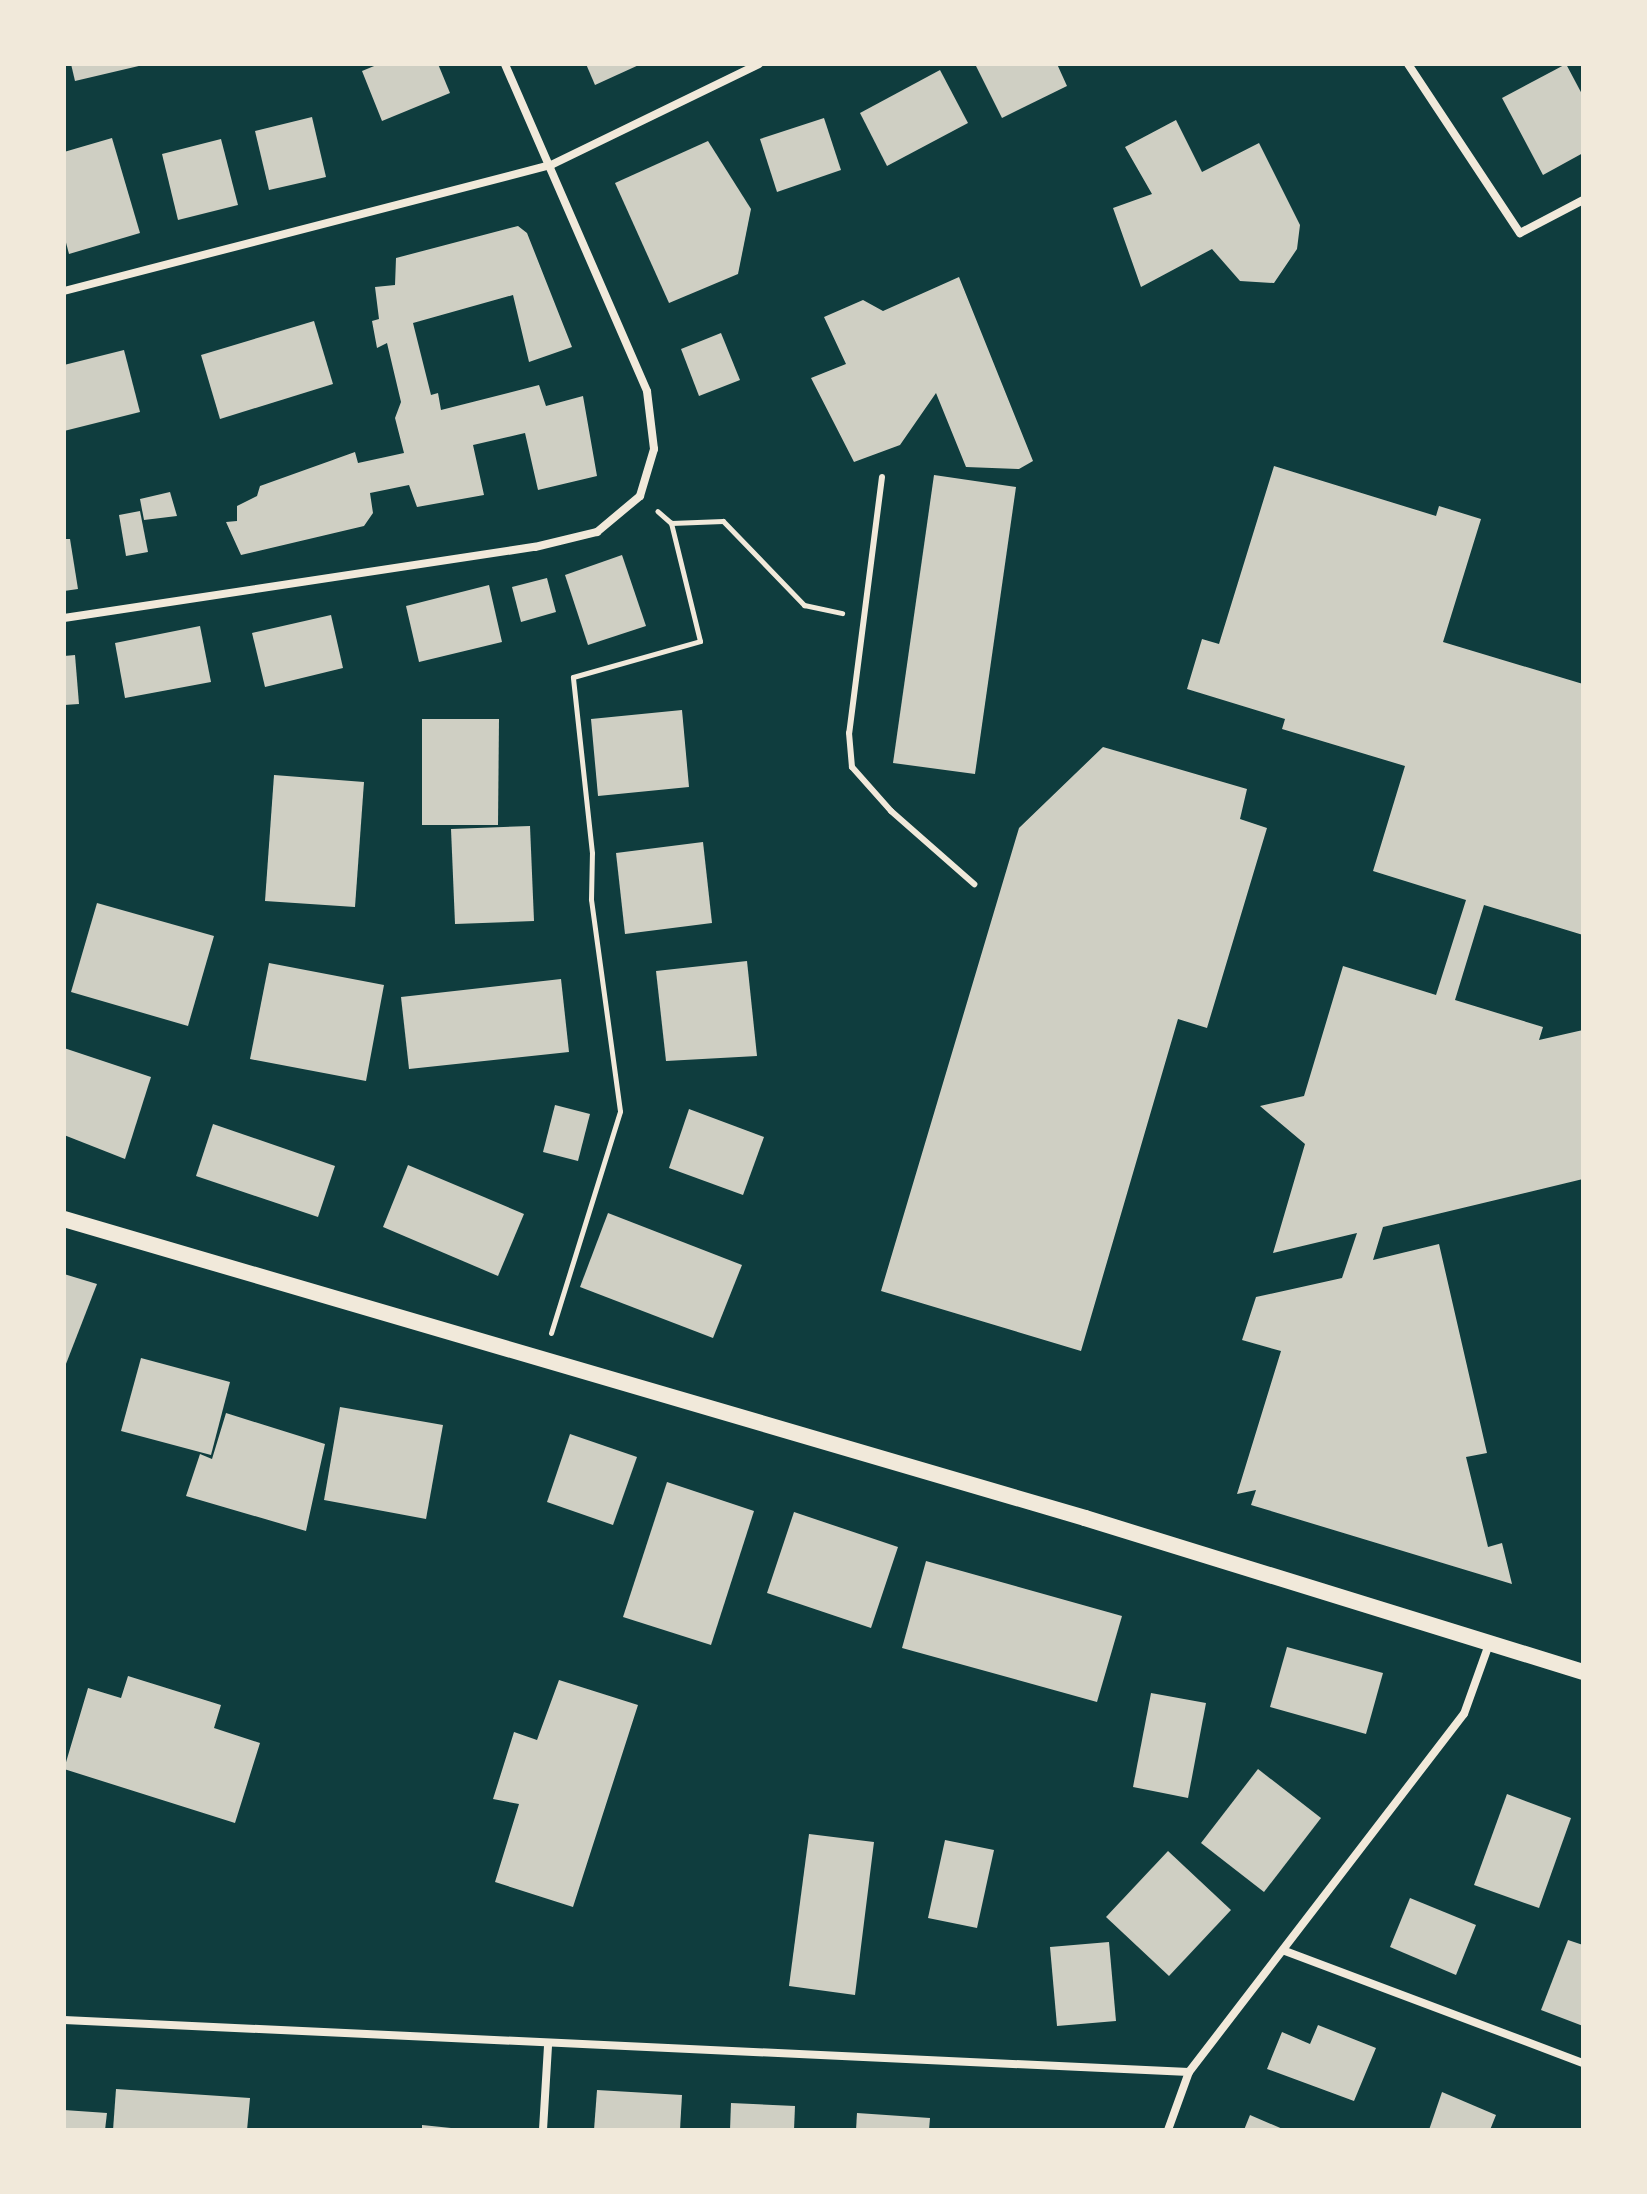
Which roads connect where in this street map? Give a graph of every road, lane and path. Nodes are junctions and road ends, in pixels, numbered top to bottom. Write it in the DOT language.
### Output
graph roads {
  1 [pos="505,64"];
  2 [pos="759,64"];
  3 [pos="1408,64"];
  4 [pos="551,165"];
  5 [pos="1583,200"];
  6 [pos="64,291"];
  7 [pos="882,477"];
  8 [pos="862,617"];
  9 [pos="64,618"];
  10 [pos="974,884"];
  11 [pos="64,1219"];
  12 [pos="544,1357"];
  13 [pos="1489,1644"];
  14 [pos="1583,1672"];
  15 [pos="1285,1951"];
  16 [pos="64,2020"];
  17 [pos="548,2045"];
  18 [pos="1583,2063"];
  19 [pos="1189,2072"];
  20 [pos="543,2130"];
  21 [pos="1168,2130"];
  1 -- 4 [label="street"];
  2 -- 4 [label="street"];
  3 -- 5 [label="street"];
  4 -- 6 [label="street"];
  4 -- 9 [label="street"];
  7 -- 8 [label="lane"];
  8 -- 10 [label="lane"];
  8 -- 12 [label="path"];
  11 -- 12 [label="main road"];
  12 -- 13 [label="main road"];
  13 -- 14 [label="main road"];
  13 -- 15 [label="street"];
  15 -- 18 [label="street"];
  15 -- 19 [label="street"];
  16 -- 17 [label="street"];
  17 -- 19 [label="street"];
  17 -- 20 [label="street"];
  19 -- 21 [label="street"];
}
